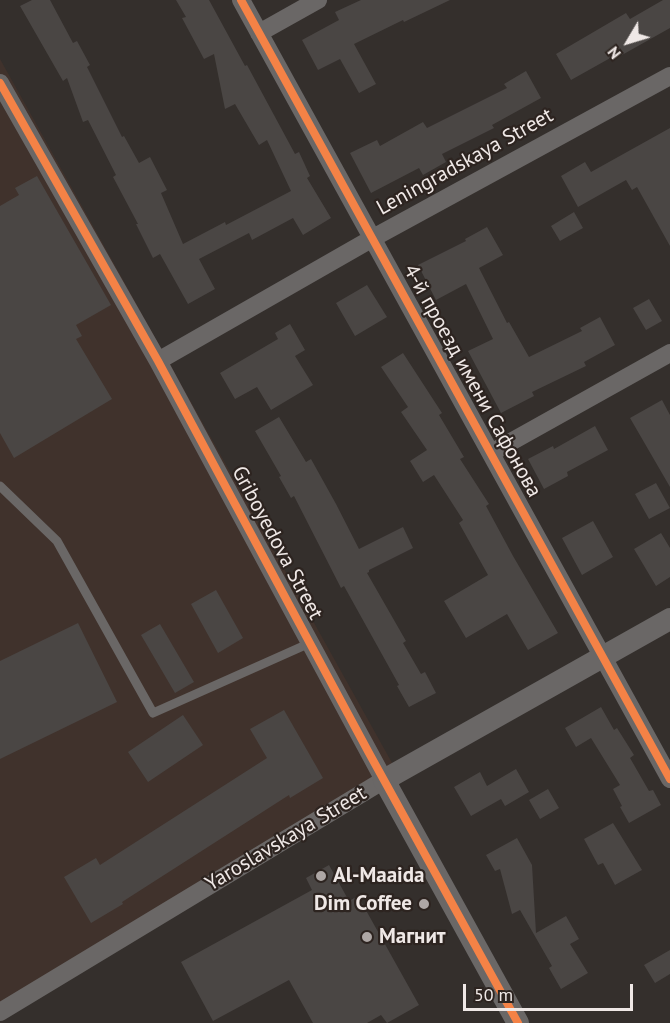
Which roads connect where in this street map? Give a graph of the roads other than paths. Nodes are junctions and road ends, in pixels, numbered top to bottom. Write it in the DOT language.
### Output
graph roads {
  1 [pos="241,0"];
  2 [pos="318,0"];
  3 [pos="260,33"];
  4 [pos="670,76"];
  5 [pos="0,83"];
  6 [pos="373,238"];
  7 [pos="670,353"];
  8 [pos="158,361"];
  9 [pos="491,453"];
  10 [pos="0,486"];
  11 [pos="670,619"];
  12 [pos="310,644"];
  13 [pos="602,656"];
  14 [pos="670,779"];
  15 [pos="384,780"];
  16 [pos="0,1012"];
  17 [pos="518,1023"];
  1 -- 3 [label="street, 4-й проезд имени Сафонова"];
  2 -- 3 [label="street"];
  3 -- 6 [label="street, 4-й проезд имени Сафонова"];
  4 -- 6 [label="street, Leningradskaya Street"];
  5 -- 8 [label="street, Griboyedova Street"];
  6 -- 8 [label="street, Leningradskaya Street"];
  6 -- 9 [label="street, 4-й проезд имени Сафонова"];
  7 -- 9 [label="street"];
  8 -- 12 [label="street, Griboyedova Street"];
  9 -- 13 [label="street, 4-й проезд имени Сафонова"];
  10 -- 12 [label="lane"];
  11 -- 13 [label="street, Yaroslavskaya Street"];
  12 -- 15 [label="street, Griboyedova Street"];
  13 -- 14 [label="street, 4-й проезд имени Сафонова"];
  13 -- 15 [label="street, Yaroslavskaya Street"];
  15 -- 16 [label="street, Yaroslavskaya Street"];
  15 -- 17 [label="street, Griboyedova Street"];
}
